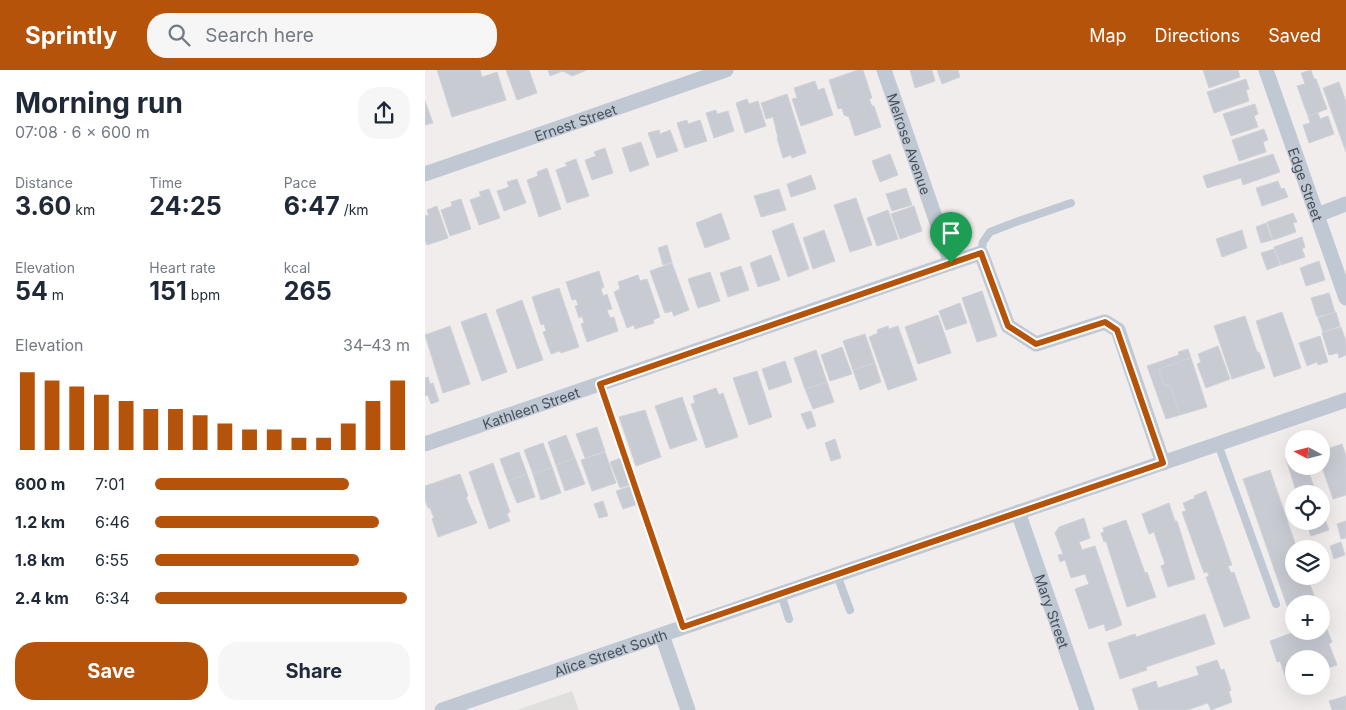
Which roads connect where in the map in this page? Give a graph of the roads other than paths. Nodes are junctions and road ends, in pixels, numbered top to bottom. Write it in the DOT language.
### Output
graph roads {
  1 [pos="726,70"];
  2 [pos="885,70"];
  3 [pos="1266,70"];
  4 [pos="425,174"];
  5 [pos="1071,204"];
  6 [pos="1346,204"];
  7 [pos="1317,215"];
  8 [pos="981,253"];
  9 [pos="951,263"];
  10 [pos="1346,298"];
  11 [pos="1346,400"];
  12 [pos="425,444"];
  13 [pos="1218,444"];
  14 [pos="1163,463"];
  15 [pos="1018,512"];
  16 [pos="837,574"];
  17 [pos="781,594"];
  18 [pos="1276,604"];
  19 [pos="850,610"];
  20 [pos="789,619"];
  21 [pos="662,635"];
  22 [pos="442,710"];
  23 [pos="688,710"];
  24 [pos="1087,710"];
  1 -- 4 [label="street, Ernest Street"];
  2 -- 9 [label="street, Melrose Avenue"];
  3 -- 7 [label="street, Edge Street"];
  5 -- 8 [label="lane"];
  6 -- 7 [label="street"];
  7 -- 10 [label="street, Edge Street"];
  8 -- 9 [label="street"];
  8 -- 14 [label="street"];
  9 -- 12 [label="street, Kathleen Street"];
  11 -- 13 [label="street, Alice Street South"];
  13 -- 14 [label="street, Alice Street South"];
  13 -- 18 [label="lane"];
  14 -- 15 [label="street, Alice Street South"];
  15 -- 16 [label="street, Alice Street South"];
  15 -- 24 [label="street, Mary Street"];
  16 -- 17 [label="street, Alice Street South"];
  16 -- 19 [label="lane"];
  17 -- 20 [label="lane"];
  17 -- 21 [label="street, Alice Street South"];
  21 -- 22 [label="street, Alice Street South"];
  21 -- 23 [label="street"];
}
